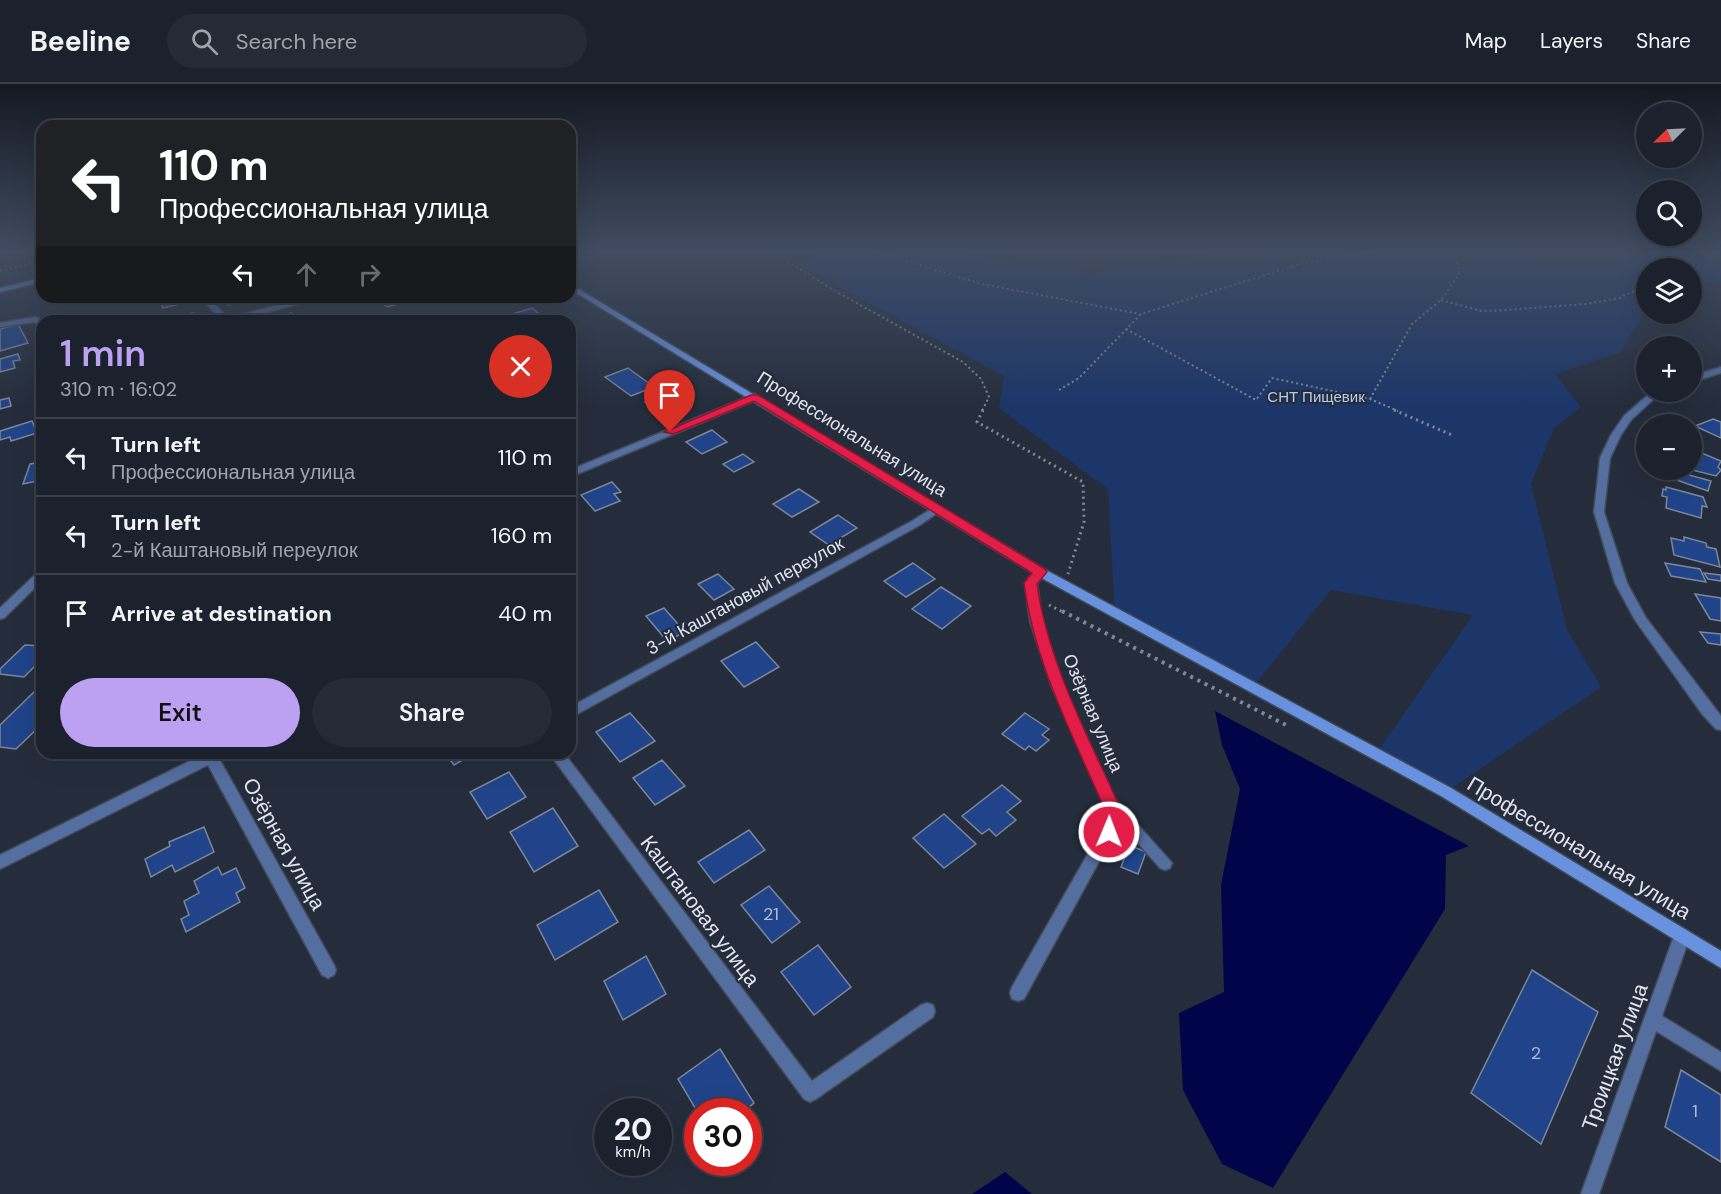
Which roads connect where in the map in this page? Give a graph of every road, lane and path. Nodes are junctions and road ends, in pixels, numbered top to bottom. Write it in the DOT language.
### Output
graph roads {
  1 [pos="211,304"];
  2 [pos="294,304"];
  3 [pos="600,304"];
  4 [pos="861,304"];
  5 [pos="1086,304"];
  6 [pos="1173,304"];
  7 [pos="1437,304"];
  8 [pos="1455,304"];
  9 [pos="1587,304"];
  10 [pos="1140,314"];
  11 [pos="221,315"];
  12 [pos="250,315"];
  13 [pos="36,319"];
  14 [pos="0,325"];
  15 [pos="1126,329"];
  16 [pos="1721,370"];
  17 [pos="1702,376"];
  18 [pos="1059,390"];
  19 [pos="755,397"];
  20 [pos="1370,399"];
  21 [pos="1645,402"];
  22 [pos="1452,435"];
  23 [pos="576,472"];
  24 [pos="936,509"];
  25 [pos="1040,572"];
  26 [pos="36,581"];
  27 [pos="1065,586"];
  28 [pos="1034,597"];
  29 [pos="0,615"];
  30 [pos="576,710"];
  31 [pos="1721,725"];
  32 [pos="1297,731"];
  33 [pos="207,759"];
  34 [pos="212,759"];
  35 [pos="560,759"];
  36 [pos="1110,803"];
  37 [pos="0,862"];
  38 [pos="1165,863"];
  39 [pos="1682,936"];
  40 [pos="1721,960"];
  41 [pos="328,969"];
  42 [pos="1018,993"];
  43 [pos="927,1011"];
  44 [pos="1652,1018"];
  45 [pos="1721,1062"];
  46 [pos="1590,1194"];
  1 -- 11 [label="street"];
  2 -- 12 [label="street"];
  3 -- 19 [label="street, Профессиональная улица"];
  4 -- 27 [label="path"];
  5 -- 10 [label="path"];
  6 -- 10 [label="path"];
  7 -- 20 [label="path"];
  8 -- 9 [label="path"];
  10 -- 15 [label="path"];
  13 -- 14 [label="street"];
  15 -- 18 [label="path"];
  15 -- 20 [label="path"];
  16 -- 17 [label="street"];
  19 -- 23 [label="street"];
  19 -- 24 [label="street, Профессиональная улица"];
  20 -- 22 [label="path"];
  21 -- 31 [label="street"];
  24 -- 25 [label="street, Профессиональная улица"];
  24 -- 30 [label="street, 3-й Каштановый переулок"];
  25 -- 27 [label="street, Профессиональная улица"];
  25 -- 28 [label="street, Озёрная улица"];
  26 -- 29 [label="street"];
  27 -- 39 [label="street, Профессиональная улица"];
  28 -- 32 [label="path"];
  28 -- 36 [label="street, Озёрная улица"];
  33 -- 37 [label="street, Озёрная улица"];
  34 -- 41 [label="street, Озёрная улица"];
  35 -- 43 [label="street, Каштановая улица"];
  36 -- 38 [label="street"];
  36 -- 42 [label="street, Озёрная улица"];
  39 -- 40 [label="street, Профессиональная улица"];
  39 -- 44 [label="street, Троицкая улица"];
  44 -- 45 [label="street"];
  44 -- 46 [label="street, Троицкая улица"];
}
